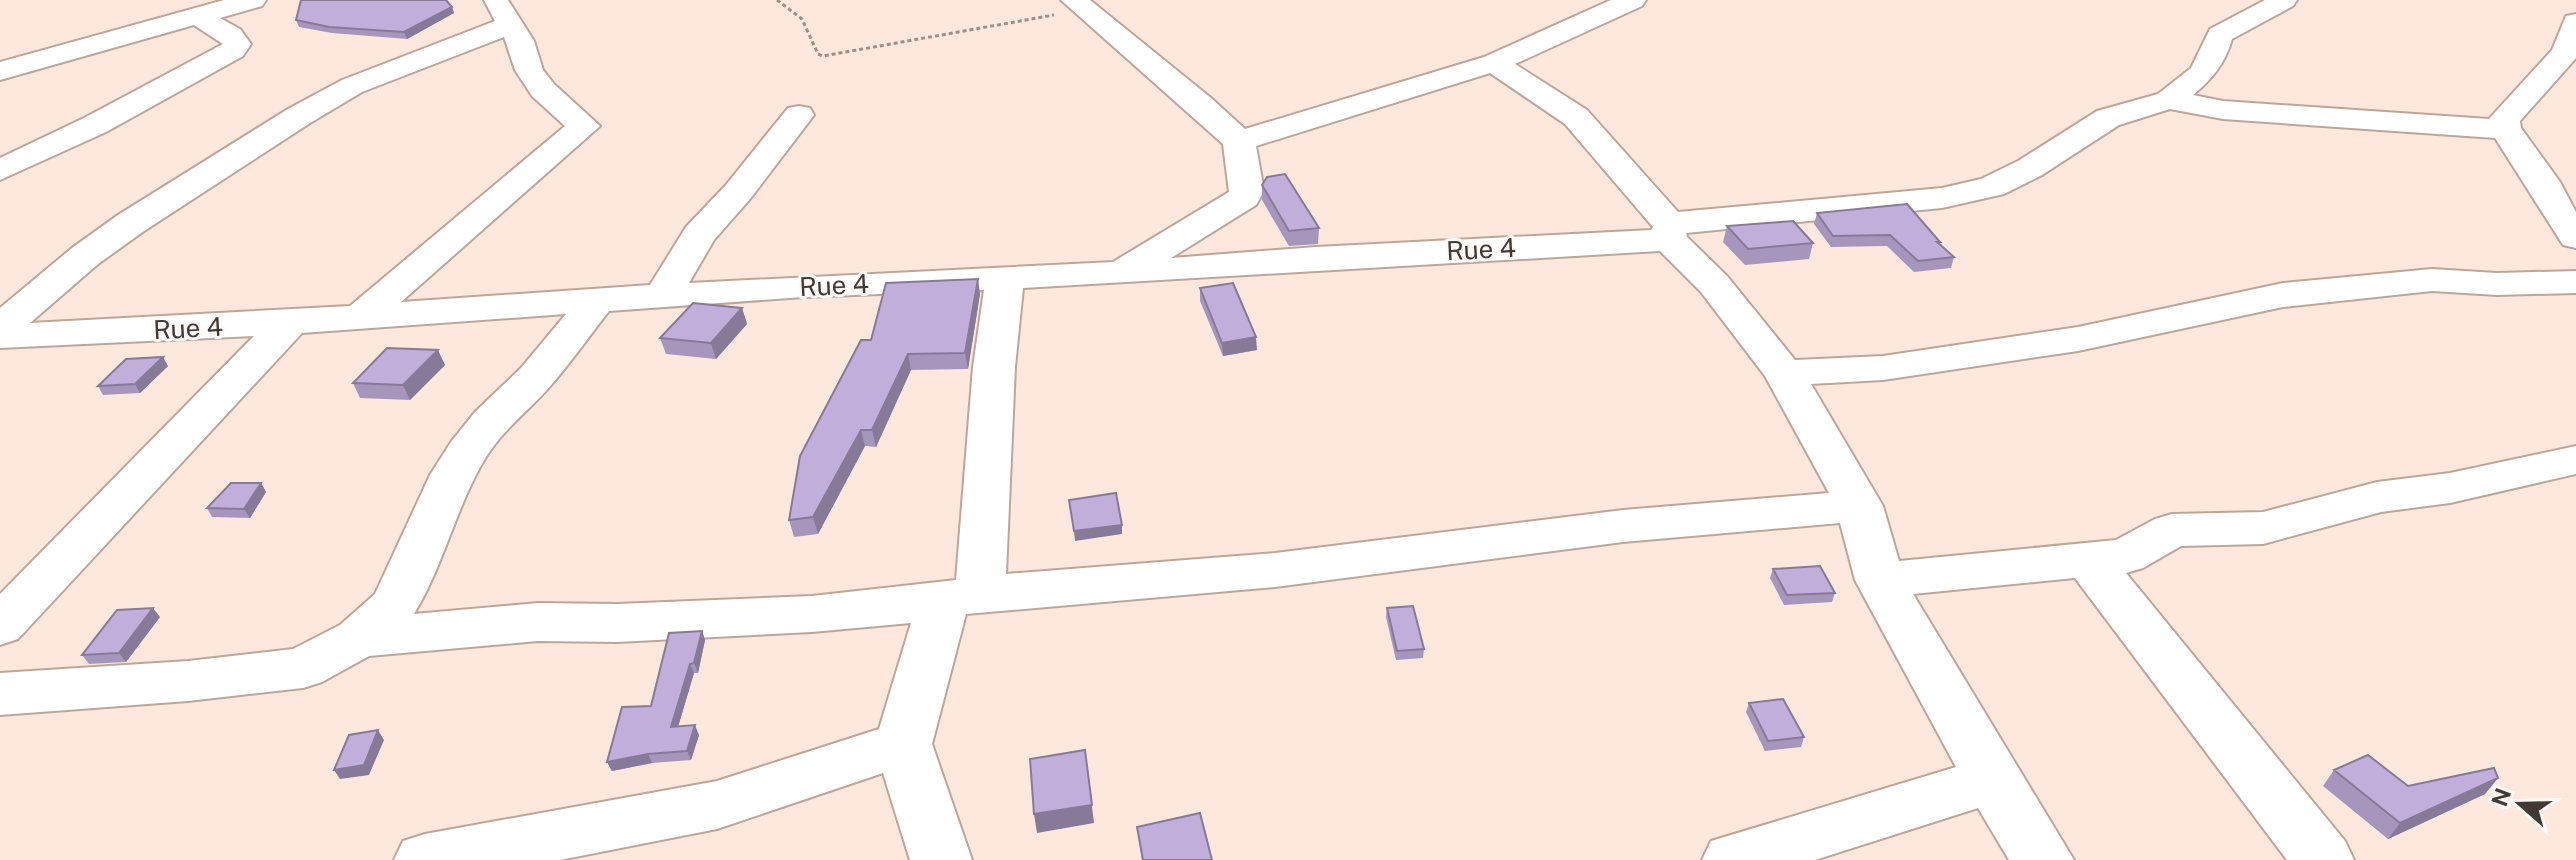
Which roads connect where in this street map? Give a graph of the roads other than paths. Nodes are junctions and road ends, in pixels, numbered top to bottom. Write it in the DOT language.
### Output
graph roads {
  1 [pos="1633,0"];
  2 [pos="2284,0"];
  3 [pos="240,1"];
  4 [pos="1083,3"];
  5 [pos="503,12"];
  6 [pos="198,16"];
  7 [pos="2576,22"];
  8 [pos="1494,63"];
  9 [pos="0,71"];
  10 [pos="2169,100"];
  11 [pos="799,115"];
  12 [pos="2505,129"];
  13 [pos="1239,141"];
  14 [pos="0,170"];
  15 [pos="1670,233"];
  16 [pos="2576,237"];
  17 [pos="1120,273"];
  18 [pos="1005,278"];
  19 [pos="2576,282"];
  20 [pos="663,295"];
  21 [pos="599,299"];
  22 [pos="361,317"];
  23 [pos="290,322"];
  24 [pos="0,328"];
  25 [pos="0,336"];
  26 [pos="1784,373"];
  27 [pos="2567,468"];
  28 [pos="1859,506"];
  29 [pos="2089,561"];
  30 [pos="1880,580"];
  31 [pos="962,597"];
  32 [pos="0,626"];
  33 [pos="359,638"];
  34 [pos="0,694"];
  35 [pos="903,744"];
  36 [pos="1993,780"];
  37 [pos="425,860"];
  38 [pos="941,860"];
  39 [pos="1733,860"];
  40 [pos="2043,860"];
  41 [pos="2323,860"];
  1 -- 8 [label="street"];
  2 -- 10 [label="street"];
  3 -- 6 [label="street"];
  4 -- 13 [label="street"];
  5 -- 22 [label="street"];
  5 -- 24 [label="street"];
  6 -- 9 [label="street"];
  6 -- 14 [label="street"];
  7 -- 12 [label="street"];
  8 -- 13 [label="street"];
  8 -- 15 [label="street"];
  10 -- 12 [label="street"];
  10 -- 15 [label="street, Rue 4"];
  11 -- 20 [label="street"];
  12 -- 16 [label="street"];
  13 -- 17 [label="street"];
  15 -- 17 [label="street, Rue 4"];
  15 -- 26 [label="street"];
  17 -- 18 [label="street, Rue 4"];
  18 -- 20 [label="street, Rue 4"];
  18 -- 31 [label="street"];
  19 -- 26 [label="street"];
  20 -- 21 [label="street, Rue 4"];
  21 -- 22 [label="street, Rue 4"];
  21 -- 33 [label="street"];
  22 -- 23 [label="street, Rue 4"];
  23 -- 25 [label="street, Rue 4"];
  23 -- 32 [label="street"];
  26 -- 28 [label="street"];
  27 -- 29 [label="street"];
  28 -- 30 [label="street"];
  28 -- 31 [label="street"];
  29 -- 30 [label="street"];
  29 -- 41 [label="street"];
  30 -- 36 [label="street"];
  31 -- 33 [label="street"];
  31 -- 35 [label="street"];
  33 -- 34 [label="street"];
  35 -- 37 [label="street"];
  35 -- 38 [label="street"];
  36 -- 39 [label="street"];
  36 -- 40 [label="street"];
}
